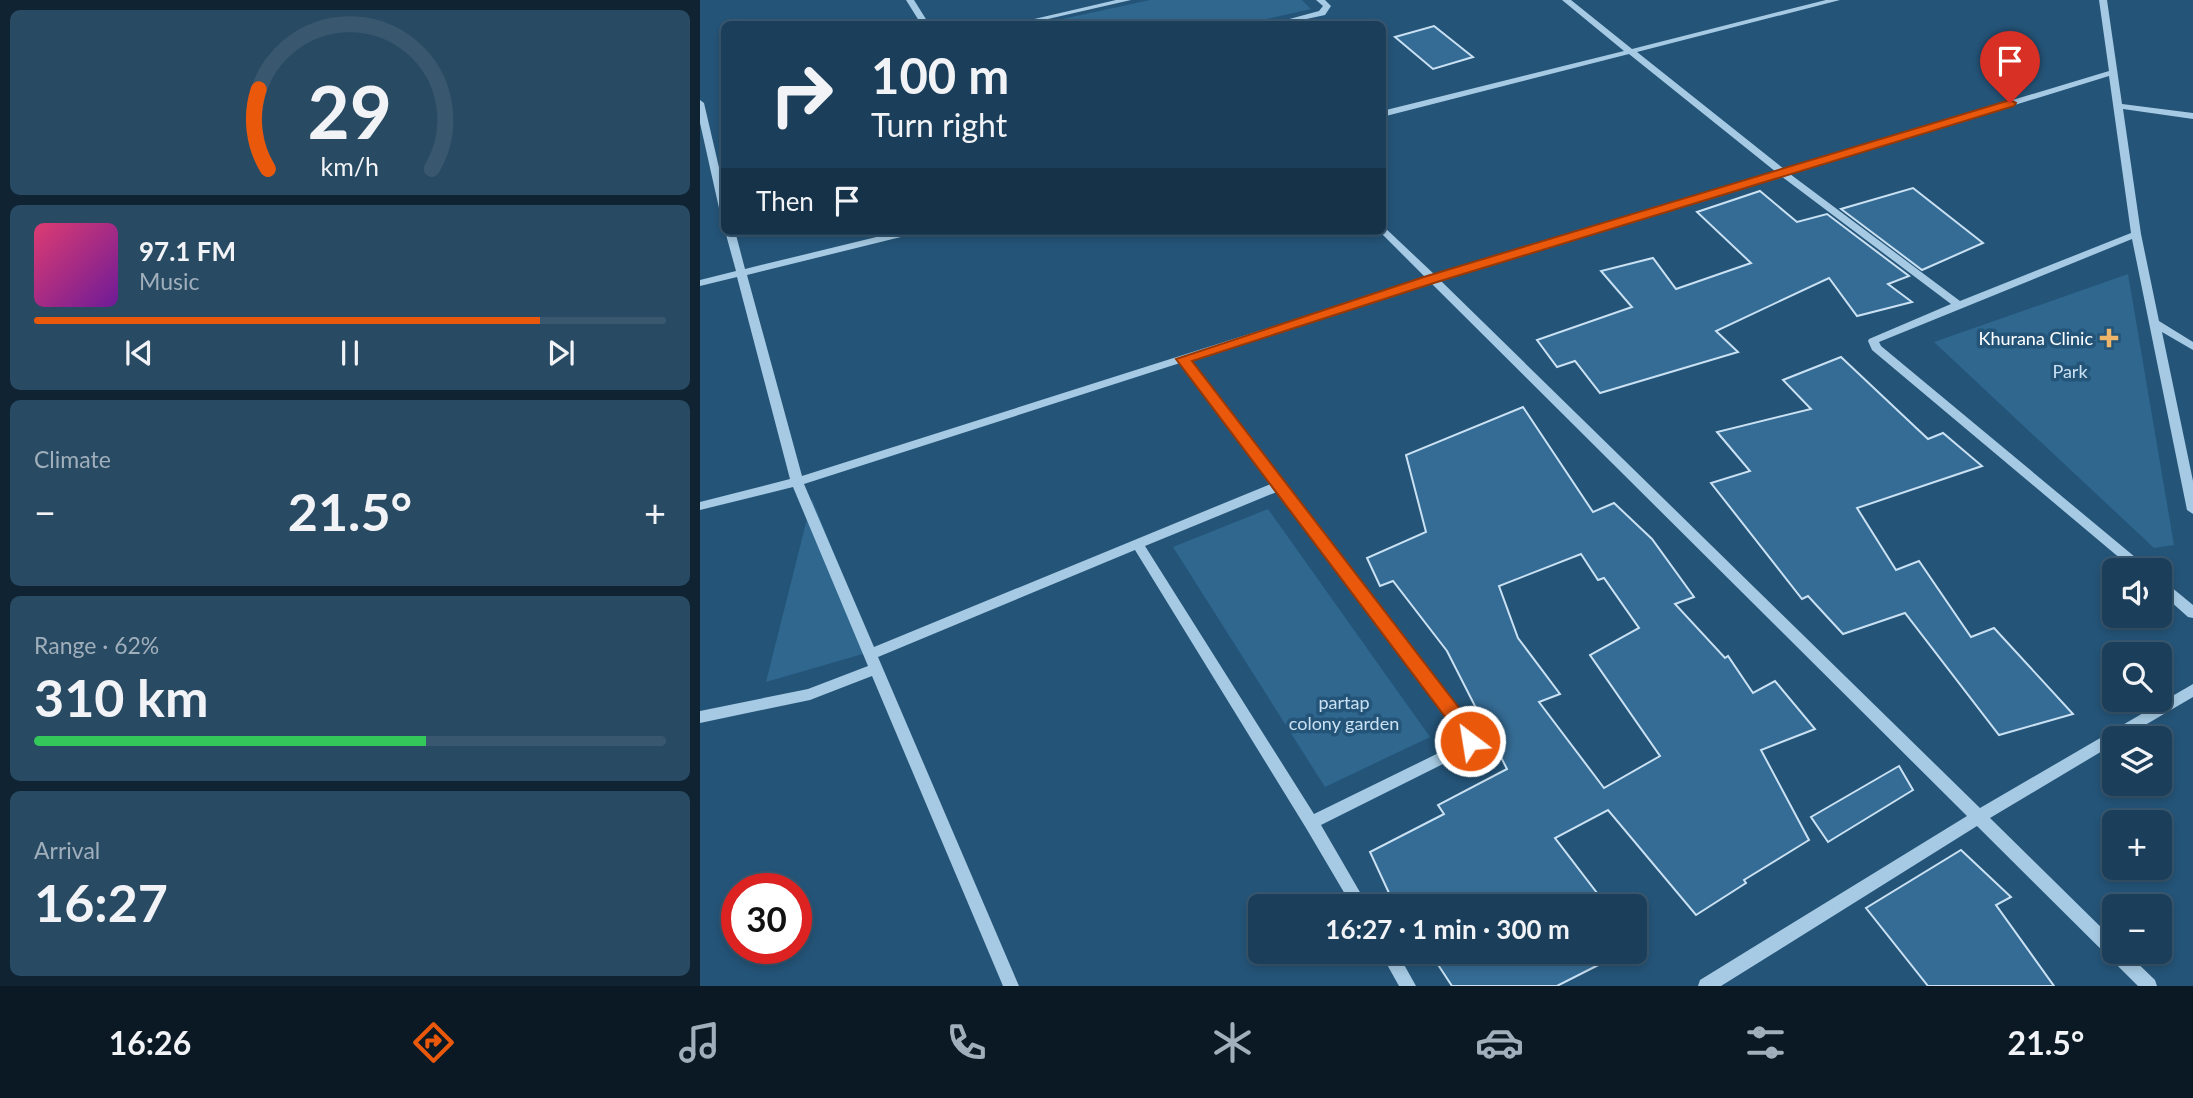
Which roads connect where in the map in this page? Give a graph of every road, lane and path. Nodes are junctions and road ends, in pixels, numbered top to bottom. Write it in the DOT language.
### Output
graph roads {
  1 [pos="911,0"];
  2 [pos="1127,0"];
  3 [pos="1320,0"];
  4 [pos="1566,0"];
  5 [pos="1836,0"];
  6 [pos="2104,0"];
  7 [pos="923,21"];
  8 [pos="1031,21"];
  9 [pos="1288,21"];
  10 [pos="1632,53"];
  11 [pos="2112,73"];
  12 [pos="700,103"];
  13 [pos="2117,106"];
  14 [pos="1386,113"];
  15 [pos="2193,116"];
  16 [pos="703,123"];
  17 [pos="1782,172"];
  18 [pos="721,196"];
  19 [pos="1386,232"];
  20 [pos="2136,234"];
  21 [pos="731,235"];
  22 [pos="896,235"];
  23 [pos="739,273"];
  24 [pos="1432,279"];
  25 [pos="700,284"];
  26 [pos="1959,305"];
  27 [pos="2153,322"];
  28 [pos="2193,347"];
  29 [pos="1183,359"];
  30 [pos="797,482"];
  31 [pos="1281,485"];
  32 [pos="700,506"];
  33 [pos="2193,510"];
  34 [pos="1138,545"];
  35 [pos="2129,558"];
  36 [pos="2172,595"];
  37 [pos="2193,613"];
  38 [pos="869,655"];
  39 [pos="875,669"];
  40 [pos="2193,690"];
  41 [pos="700,717"];
  42 [pos="1980,816"];
  43 [pos="1311,823"];
  44 [pos="1353,894"];
  45 [pos="2102,940"];
  46 [pos="1395,964"];
  47 [pos="2126,964"];
  48 [pos="1011,986"];
  49 [pos="1408,986"];
  50 [pos="1706,986"];
  51 [pos="2149,986"];
  1 -- 7 [label="street"];
  2 -- 8 [label="street"];
  3 -- 9 [label="street"];
  4 -- 10 [label="street"];
  5 -- 10 [label="street"];
  6 -- 11 [label="street"];
  10 -- 14 [label="street"];
  10 -- 17 [label="street"];
  11 -- 13 [label="street"];
  11 -- 17 [label="street"];
  12 -- 16 [label="street"];
  13 -- 15 [label="street"];
  13 -- 20 [label="street"];
  16 -- 18 [label="street"];
  17 -- 24 [label="street"];
  17 -- 26 [label="street"];
  19 -- 24 [label="street"];
  20 -- 26 [label="street"];
  20 -- 27 [label="street"];
  21 -- 23 [label="street"];
  22 -- 23 [label="street"];
  23 -- 25 [label="street"];
  23 -- 30 [label="street"];
  24 -- 29 [label="street"];
  24 -- 42 [label="street"];
  26 -- 35 [label="street"];
  27 -- 28 [label="street"];
  27 -- 33 [label="street"];
  29 -- 30 [label="street"];
  29 -- 31 [label="street"];
  30 -- 32 [label="street"];
  30 -- 38 [label="street"];
  31 -- 34 [label="street"];
  31 -- 43 [label="street"];
  34 -- 38 [label="street"];
  34 -- 43 [label="street"];
  36 -- 37 [label="street"];
  38 -- 39 [label="street"];
  39 -- 41 [label="street"];
  39 -- 48 [label="street"];
  40 -- 42 [label="street"];
  42 -- 45 [label="street"];
  42 -- 50 [label="street"];
  43 -- 44 [label="street"];
  46 -- 49 [label="street"];
  47 -- 51 [label="street"];
}
